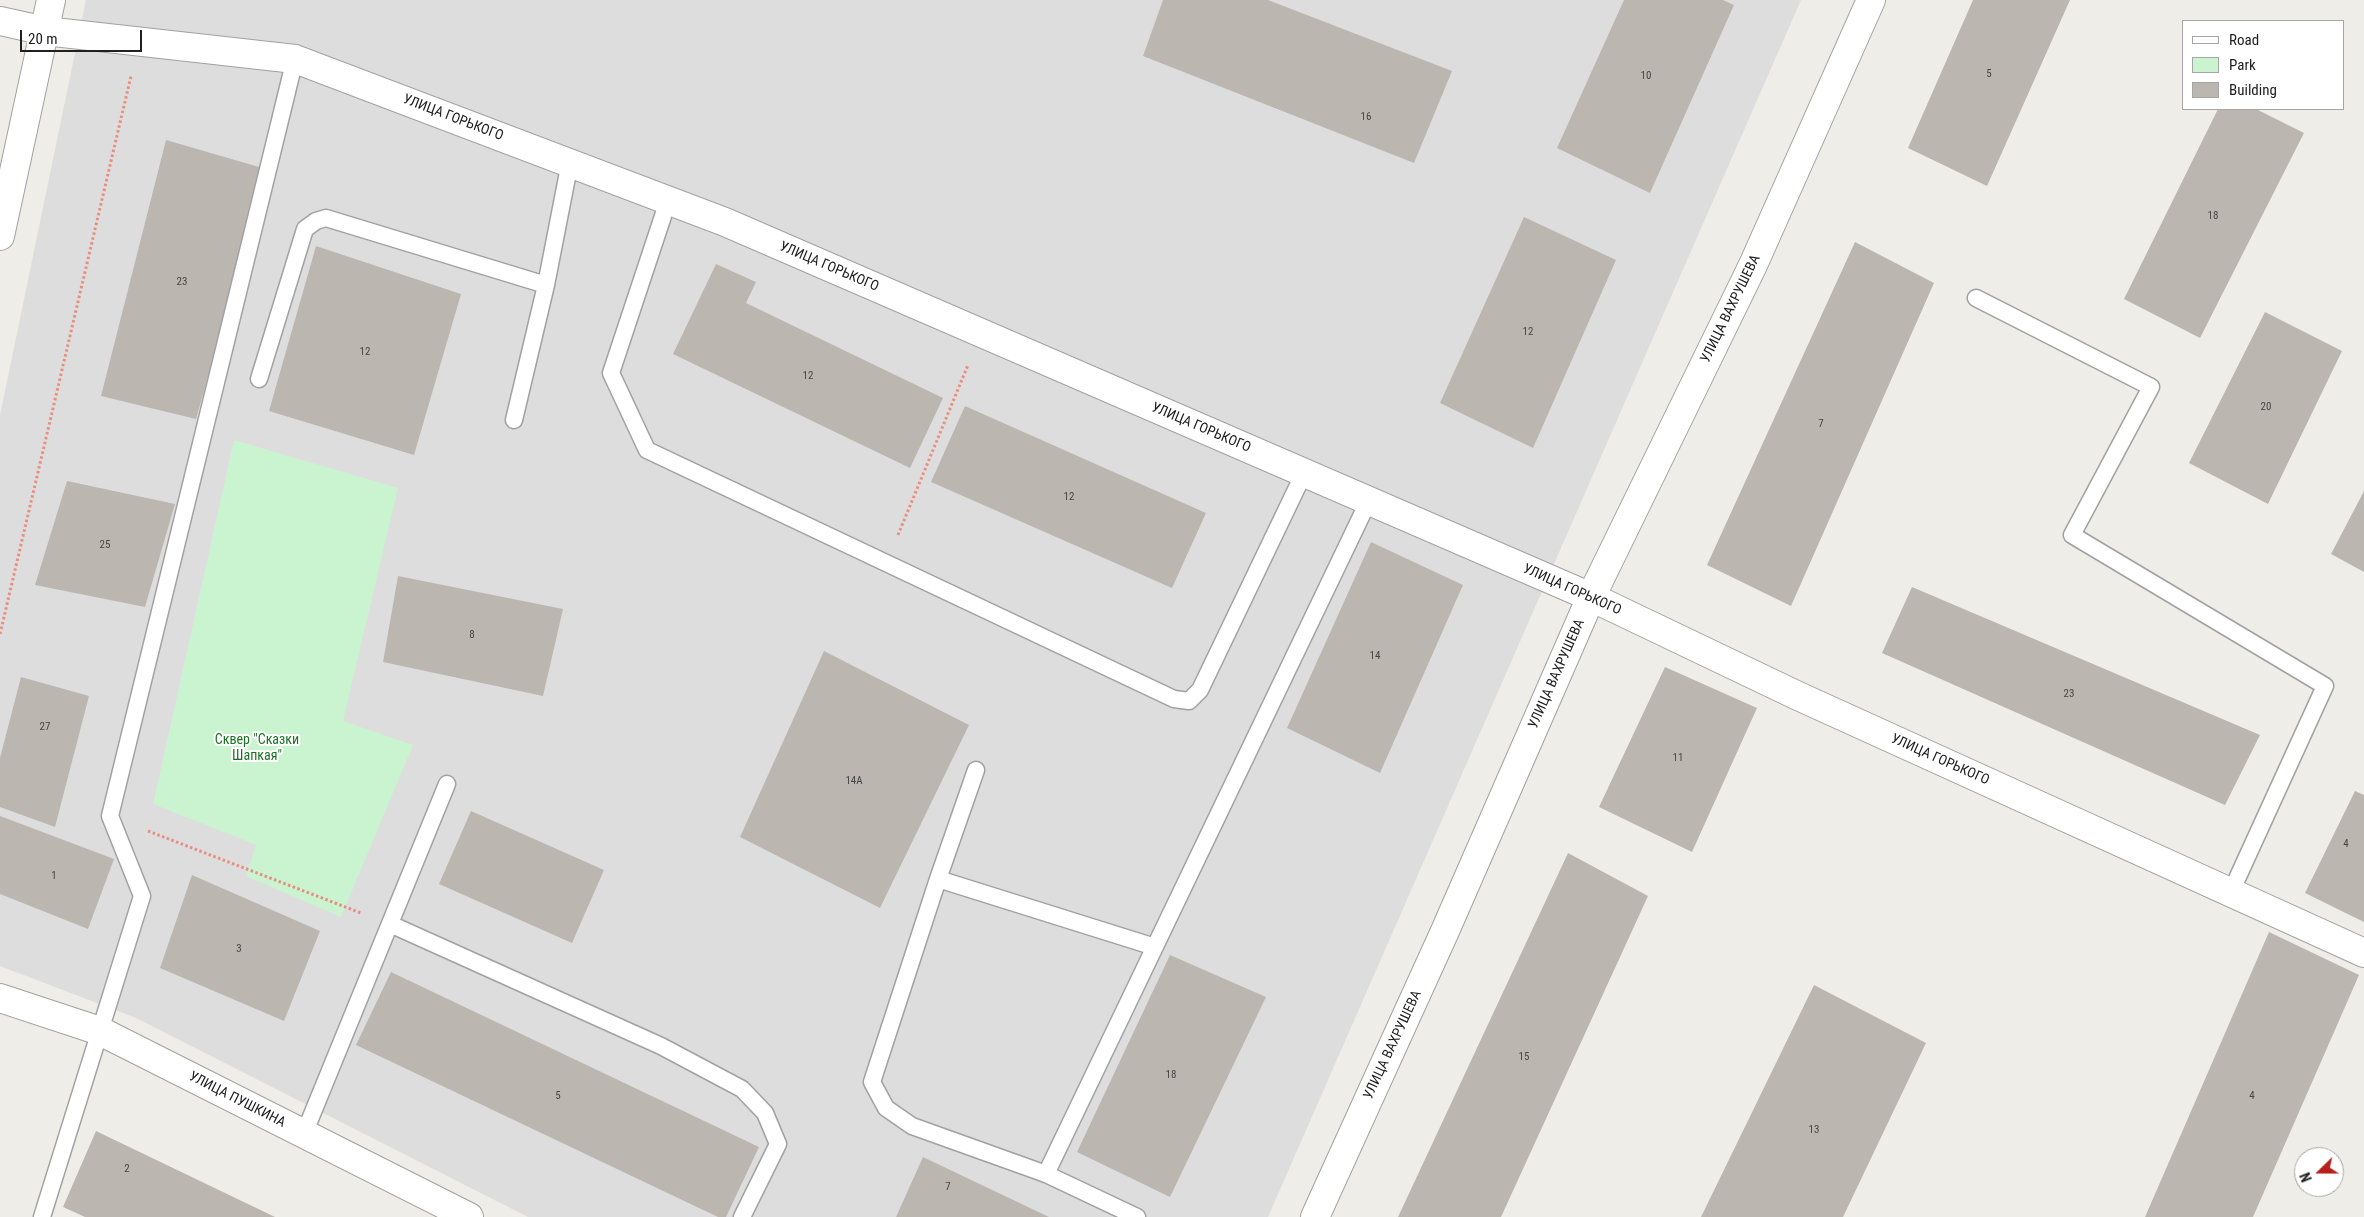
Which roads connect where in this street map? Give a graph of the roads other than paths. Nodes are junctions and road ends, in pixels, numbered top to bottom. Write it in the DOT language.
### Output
graph roads {
  1 [pos="51,0"];
  2 [pos="1871,0"];
  3 [pos="0,21"];
  4 [pos="45,31"];
  5 [pos="295,59"];
  6 [pos="570,162"];
  7 [pos="668,201"];
  8 [pos="0,236"];
  9 [pos="546,285"];
  10 [pos="1976,298"];
  11 [pos="259,379"];
  12 [pos="514,420"];
  13 [pos="1304,473"];
  14 [pos="1369,500"];
  15 [pos="1590,597"];
  16 [pos="976,770"];
  17 [pos="447,784"];
  18 [pos="938,879"];
  19 [pos="2231,892"];
  20 [pos="390,924"];
  21 [pos="1155,947"];
  22 [pos="2364,953"];
  23 [pos="0,998"];
  24 [pos="100,1031"];
  25 [pos="304,1134"];
  26 [pos="1046,1174"];
  27 [pos="42,1217"];
  28 [pos="469,1217"];
  29 [pos="742,1217"];
  30 [pos="1137,1217"];
  31 [pos="1315,1217"];
  1 -- 4 [label="street"];
  2 -- 15 [label="street, УЛИЦА ВАХРУШЕВА"];
  3 -- 4 [label="street, УЛИЦА ГОРЬКОГО"];
  4 -- 5 [label="street, УЛИЦА ГОРЬКОГО"];
  4 -- 8 [label="street"];
  5 -- 6 [label="street, УЛИЦА ГОРЬКОГО"];
  5 -- 24 [label="lane"];
  6 -- 7 [label="street, УЛИЦА ГОРЬКОГО"];
  6 -- 9 [label="lane"];
  7 -- 13 [label="street, УЛИЦА ГОРЬКОГО"];
  7 -- 13 [label="lane"];
  9 -- 11 [label="lane"];
  9 -- 12 [label="lane"];
  10 -- 19 [label="lane"];
  13 -- 14 [label="street, УЛИЦА ГОРЬКОГО"];
  14 -- 15 [label="street, УЛИЦА ГОРЬКОГО"];
  14 -- 21 [label="lane"];
  15 -- 19 [label="street, УЛИЦА ГОРЬКОГО"];
  15 -- 31 [label="street, УЛИЦА ВАХРУШЕВА"];
  16 -- 18 [label="lane"];
  17 -- 20 [label="lane"];
  18 -- 21 [label="lane"];
  18 -- 26 [label="lane"];
  19 -- 22 [label="street, УЛИЦА ГОРЬКОГО"];
  20 -- 25 [label="lane"];
  20 -- 29 [label="lane"];
  21 -- 26 [label="lane"];
  23 -- 24 [label="street, УЛИЦА ПУШКИНА"];
  24 -- 25 [label="street, УЛИЦА ПУШКИНА"];
  24 -- 27 [label="lane"];
  25 -- 28 [label="street, УЛИЦА ПУШКИНА"];
  26 -- 30 [label="lane"];
}
